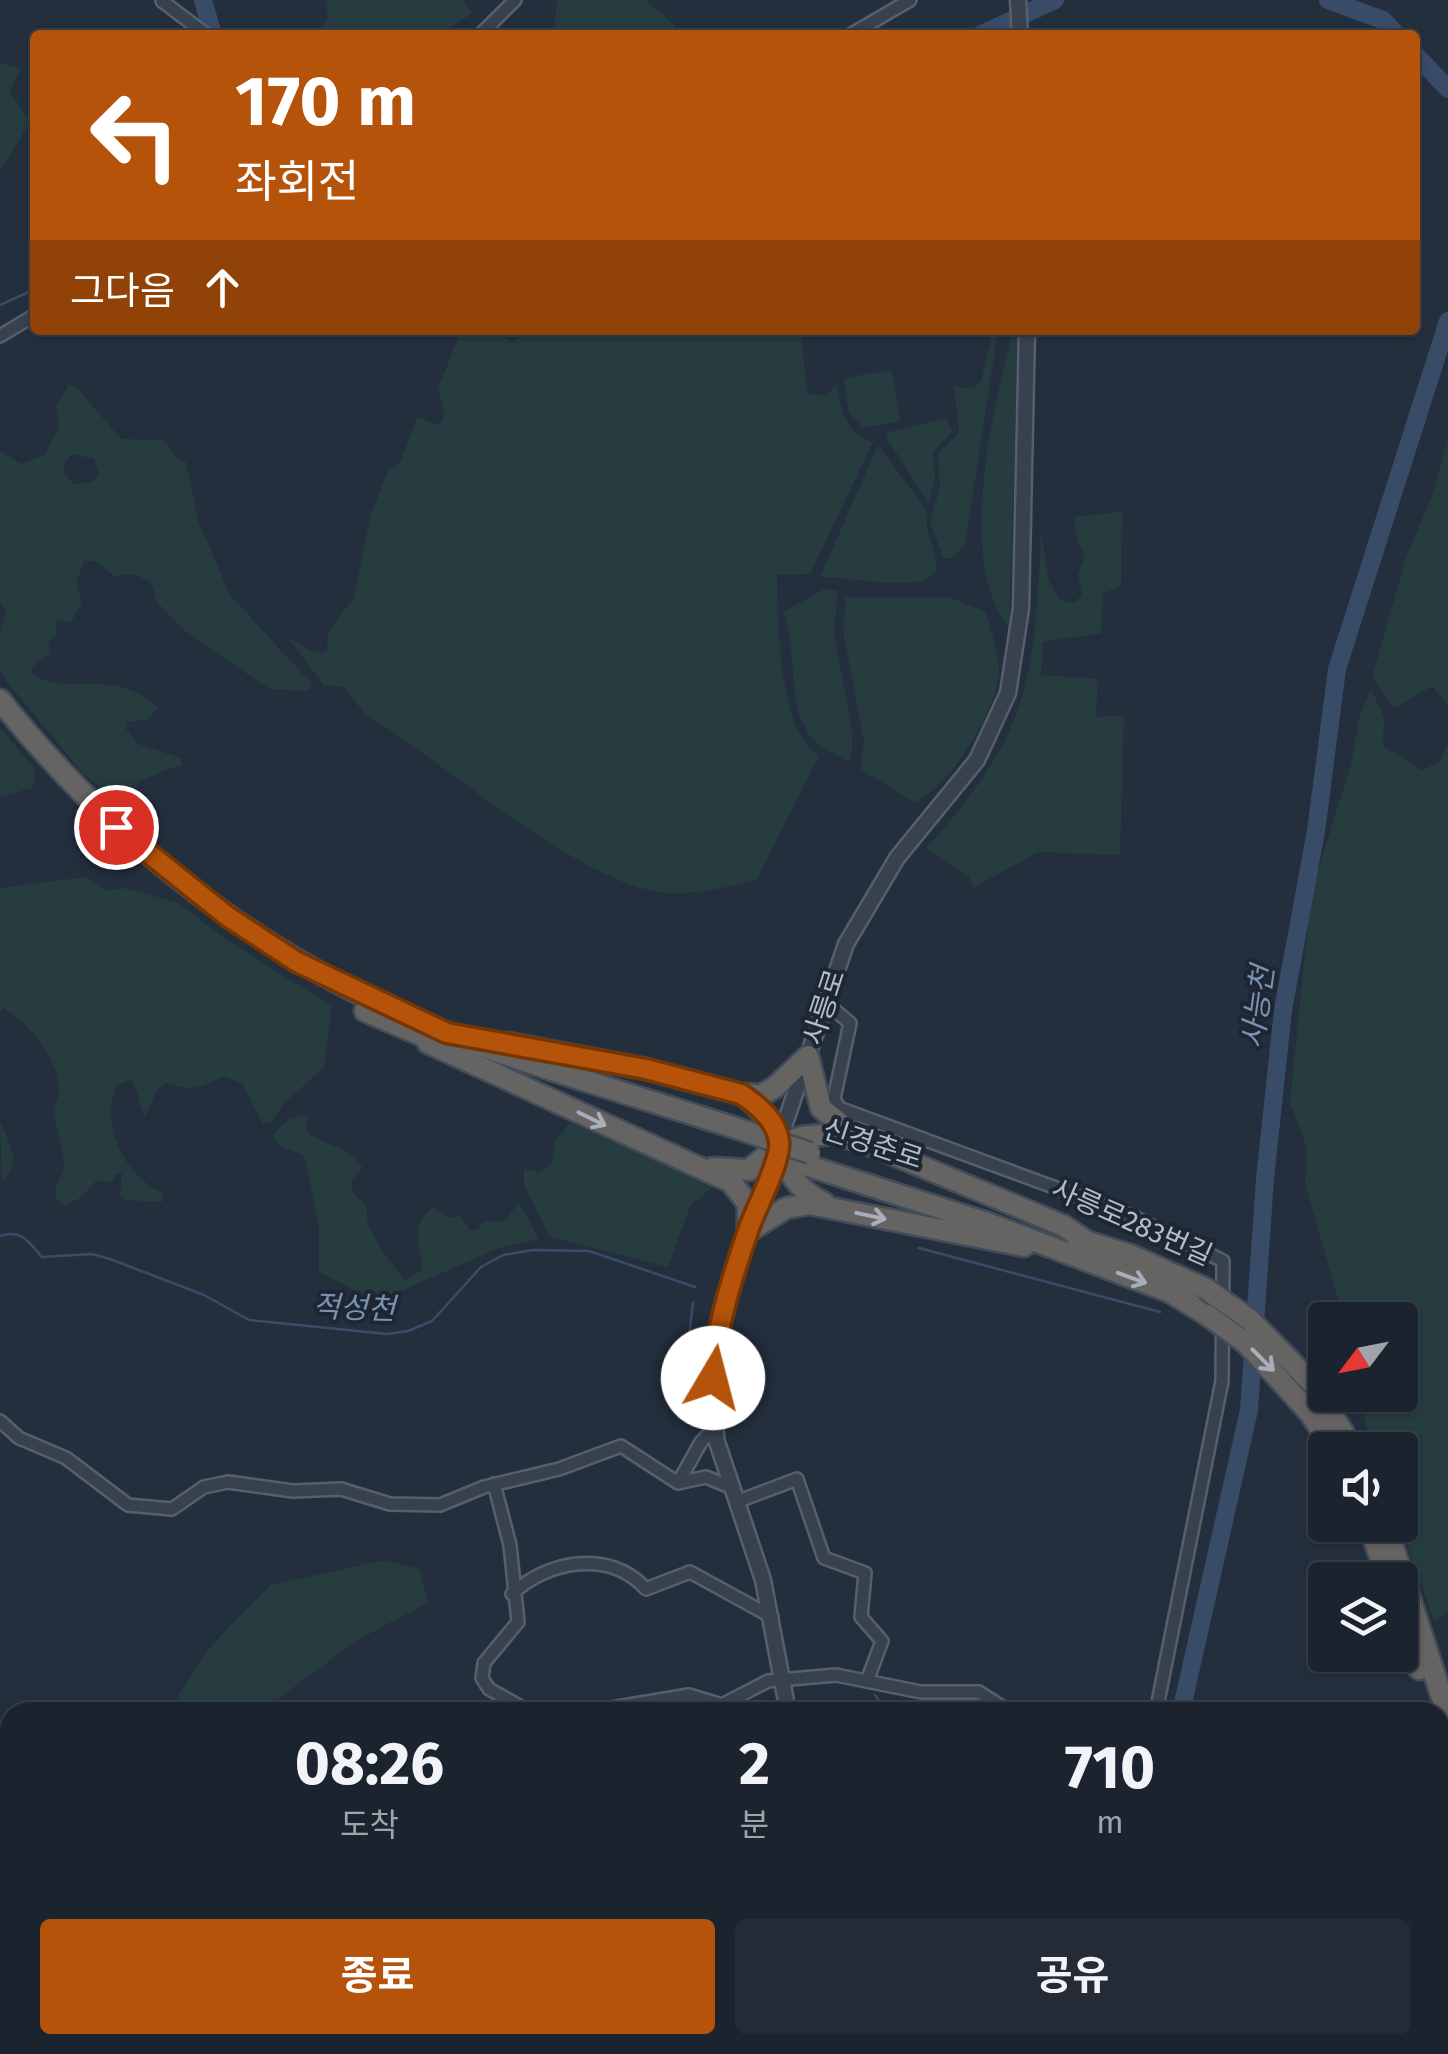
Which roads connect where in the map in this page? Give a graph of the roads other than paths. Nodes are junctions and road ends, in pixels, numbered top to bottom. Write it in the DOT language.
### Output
graph roads {
  1 [pos="515,0"];
  2 [pos="910,0"];
  3 [pos="1018,0"];
  4 [pos="162,1"];
  5 [pos="200,30"];
  6 [pos="485,30"];
  7 [pos="859,30"];
  8 [pos="1020,30"];
  9 [pos="30,318"];
  10 [pos="1028,335"];
  11 [pos="0,336"];
  12 [pos="0,700"];
  13 [pos="0,715"];
  14 [pos="824,1001"];
  15 [pos="408,1033"];
  16 [pos="447,1033"];
  17 [pos="808,1056"];
  18 [pos="741,1094"];
  19 [pos="746,1138"];
  20 [pos="863,1142"];
  21 [pos="780,1144"];
  22 [pos="808,1159"];
  23 [pos="697,1164"];
  24 [pos="835,1208"];
  25 [pos="748,1232"];
  26 [pos="1089,1242"];
  27 [pos="1053,1249"];
  28 [pos="0,1421"];
  29 [pos="715,1427"];
  30 [pos="1322,1432"];
  31 [pos="1343,1432"];
  32 [pos="678,1483"];
  33 [pos="494,1484"];
  34 [pos="730,1487"];
  35 [pos="736,1502"];
  36 [pos="1392,1542"];
  37 [pos="512,1594"];
  38 [pos="772,1617"];
  39 [pos="1418,1666"];
  40 [pos="784,1677"];
  41 [pos="867,1681"];
  42 [pos="513,1702"];
  43 [pos="647,1702"];
  44 [pos="712,1702"];
  45 [pos="729,1702"];
  46 [pos="787,1702"];
  47 [pos="994,1702"];
  48 [pos="1158,1702"];
  49 [pos="1431,1702"];
  50 [pos="1443,1702"];
  1 -- 6 [label="street"];
  2 -- 7 [label="street"];
  3 -- 8 [label="street"];
  4 -- 5 [label="street"];
  9 -- 11 [label="street"];
  10 -- 14 [label="street, 사릉로"];
  12 -- 16 [label="highway, 신경춘로"];
  13 -- 15 [label="highway, 신경춘로"];
  14 -- 17 [label="street, 사릉로"];
  14 -- 48 [label="street, 사릉로283번길"];
  15 -- 19 [label="highway, 신경춘로"];
  15 -- 23 [label="highway, one-way"];
  16 -- 18 [label="highway"];
  16 -- 19 [label="highway, 신경춘로"];
  17 -- 18 [label="highway"];
  17 -- 20 [label="highway"];
  17 -- 21 [label="street, 사릉로"];
  18 -- 21 [label="highway"];
  19 -- 22 [label="highway, 신경춘로"];
  20 -- 21 [label="highway"];
  20 -- 26 [label="highway"];
  21 -- 23 [label="highway"];
  21 -- 24 [label="highway"];
  21 -- 25 [label="street, 사릉로"];
  22 -- 26 [label="highway, 신경춘로"];
  22 -- 27 [label="highway, 신경춘로"];
  23 -- 25 [label="highway"];
  24 -- 25 [label="highway"];
  24 -- 27 [label="highway, one-way"];
  25 -- 29 [label="street, 사릉로"];
  26 -- 31 [label="highway, 신경춘로, bridge"];
  27 -- 30 [label="highway, 신경춘로, one-way, bridge"];
  28 -- 33 [label="street"];
  29 -- 32 [label="street"];
  29 -- 34 [label="street, 사릉로"];
  32 -- 33 [label="street"];
  32 -- 34 [label="street"];
  33 -- 37 [label="street"];
  34 -- 35 [label="street, 사릉로"];
  35 -- 38 [label="street, 사릉로"];
  35 -- 41 [label="street"];
  36 -- 50 [label="highway"];
  37 -- 38 [label="street"];
  37 -- 42 [label="street"];
  38 -- 40 [label="street, 사릉로"];
  39 -- 49 [label="highway"];
  40 -- 41 [label="street"];
  40 -- 45 [label="street"];
  40 -- 46 [label="street, 사릉로"];
  41 -- 47 [label="street"];
  43 -- 44 [label="street"];
}
